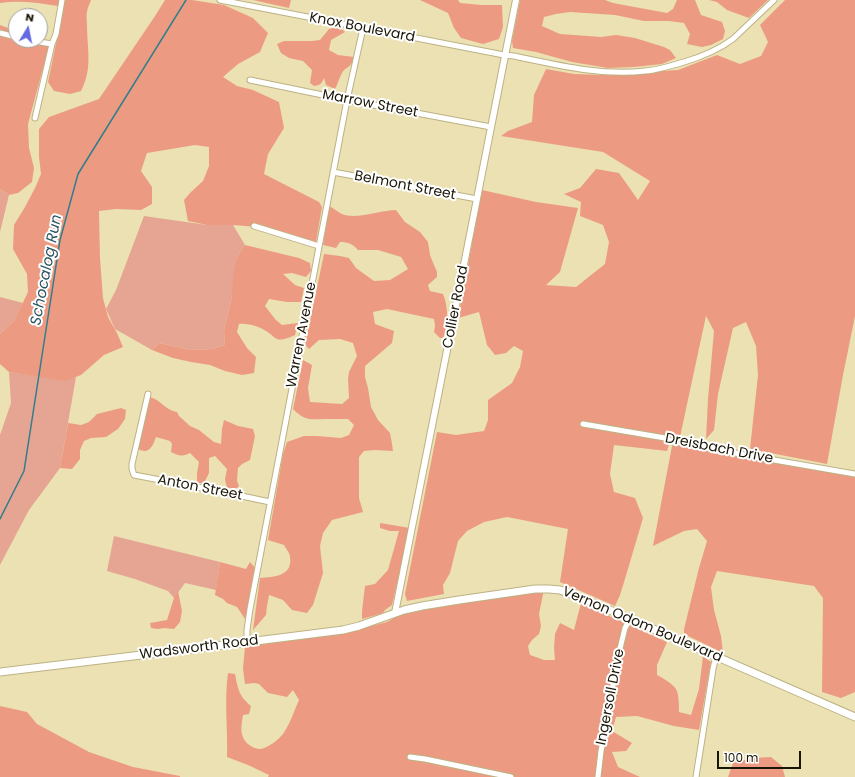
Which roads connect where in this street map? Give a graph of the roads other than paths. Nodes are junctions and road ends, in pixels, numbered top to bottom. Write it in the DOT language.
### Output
graph roads {
  1 [pos="62,0"];
  2 [pos="220,0"];
  3 [pos="516,0"];
  4 [pos="774,0"];
  5 [pos="363,28"];
  6 [pos="48,43"];
  7 [pos="52,44"];
  8 [pos="504,55"];
  9 [pos="250,80"];
  10 [pos="347,100"];
  11 [pos="35,118"];
  12 [pos="491,127"];
  13 [pos="333,172"];
  14 [pos="477,199"];
  15 [pos="254,226"];
  16 [pos="319,246"];
  17 [pos="148,394"];
  18 [pos="583,424"];
  19 [pos="855,474"];
  20 [pos="270,502"];
  21 [pos="395,614"];
  22 [pos="630,619"];
  23 [pos="247,642"];
  24 [pos="716,656"];
  25 [pos="0,672"];
  26 [pos="854,716"];
  27 [pos="410,757"];
  28 [pos="511,777"];
  29 [pos="598,777"];
  30 [pos="696,777"];
  1 -- 7 [label="street"];
  2 -- 5 [label="street, Knox Boulevard"];
  3 -- 8 [label="street, Collier Road"];
  4 -- 8 [label="street, Knox Boulevard"];
  5 -- 8 [label="street, Knox Boulevard"];
  5 -- 10 [label="street, Warren Avenue"];
  6 -- 7 [label="street"];
  7 -- 11 [label="street"];
  8 -- 12 [label="street, Collier Road"];
  9 -- 10 [label="street, Marrow Street"];
  10 -- 12 [label="street, Marrow Street"];
  10 -- 13 [label="street, Warren Avenue"];
  12 -- 14 [label="street, Collier Road"];
  13 -- 14 [label="street, Belmont Street"];
  13 -- 16 [label="street, Warren Avenue"];
  14 -- 21 [label="street, Collier Road"];
  15 -- 16 [label="street"];
  16 -- 20 [label="street, Warren Avenue"];
  17 -- 20 [label="street, Anton Street"];
  18 -- 19 [label="street, Dreisbach Drive"];
  20 -- 23 [label="street, Warren Avenue"];
  21 -- 22 [label="main road, Vernon Odom Boulevard"];
  21 -- 23 [label="main road, Wadsworth Road"];
  22 -- 24 [label="main road, Vernon Odom Boulevard"];
  22 -- 29 [label="street, Ingersoll Drive"];
  23 -- 25 [label="main road, Wadsworth Road"];
  24 -- 26 [label="main road, Vernon Odom Boulevard"];
  24 -- 30 [label="street"];
  27 -- 28 [label="street"];
}
